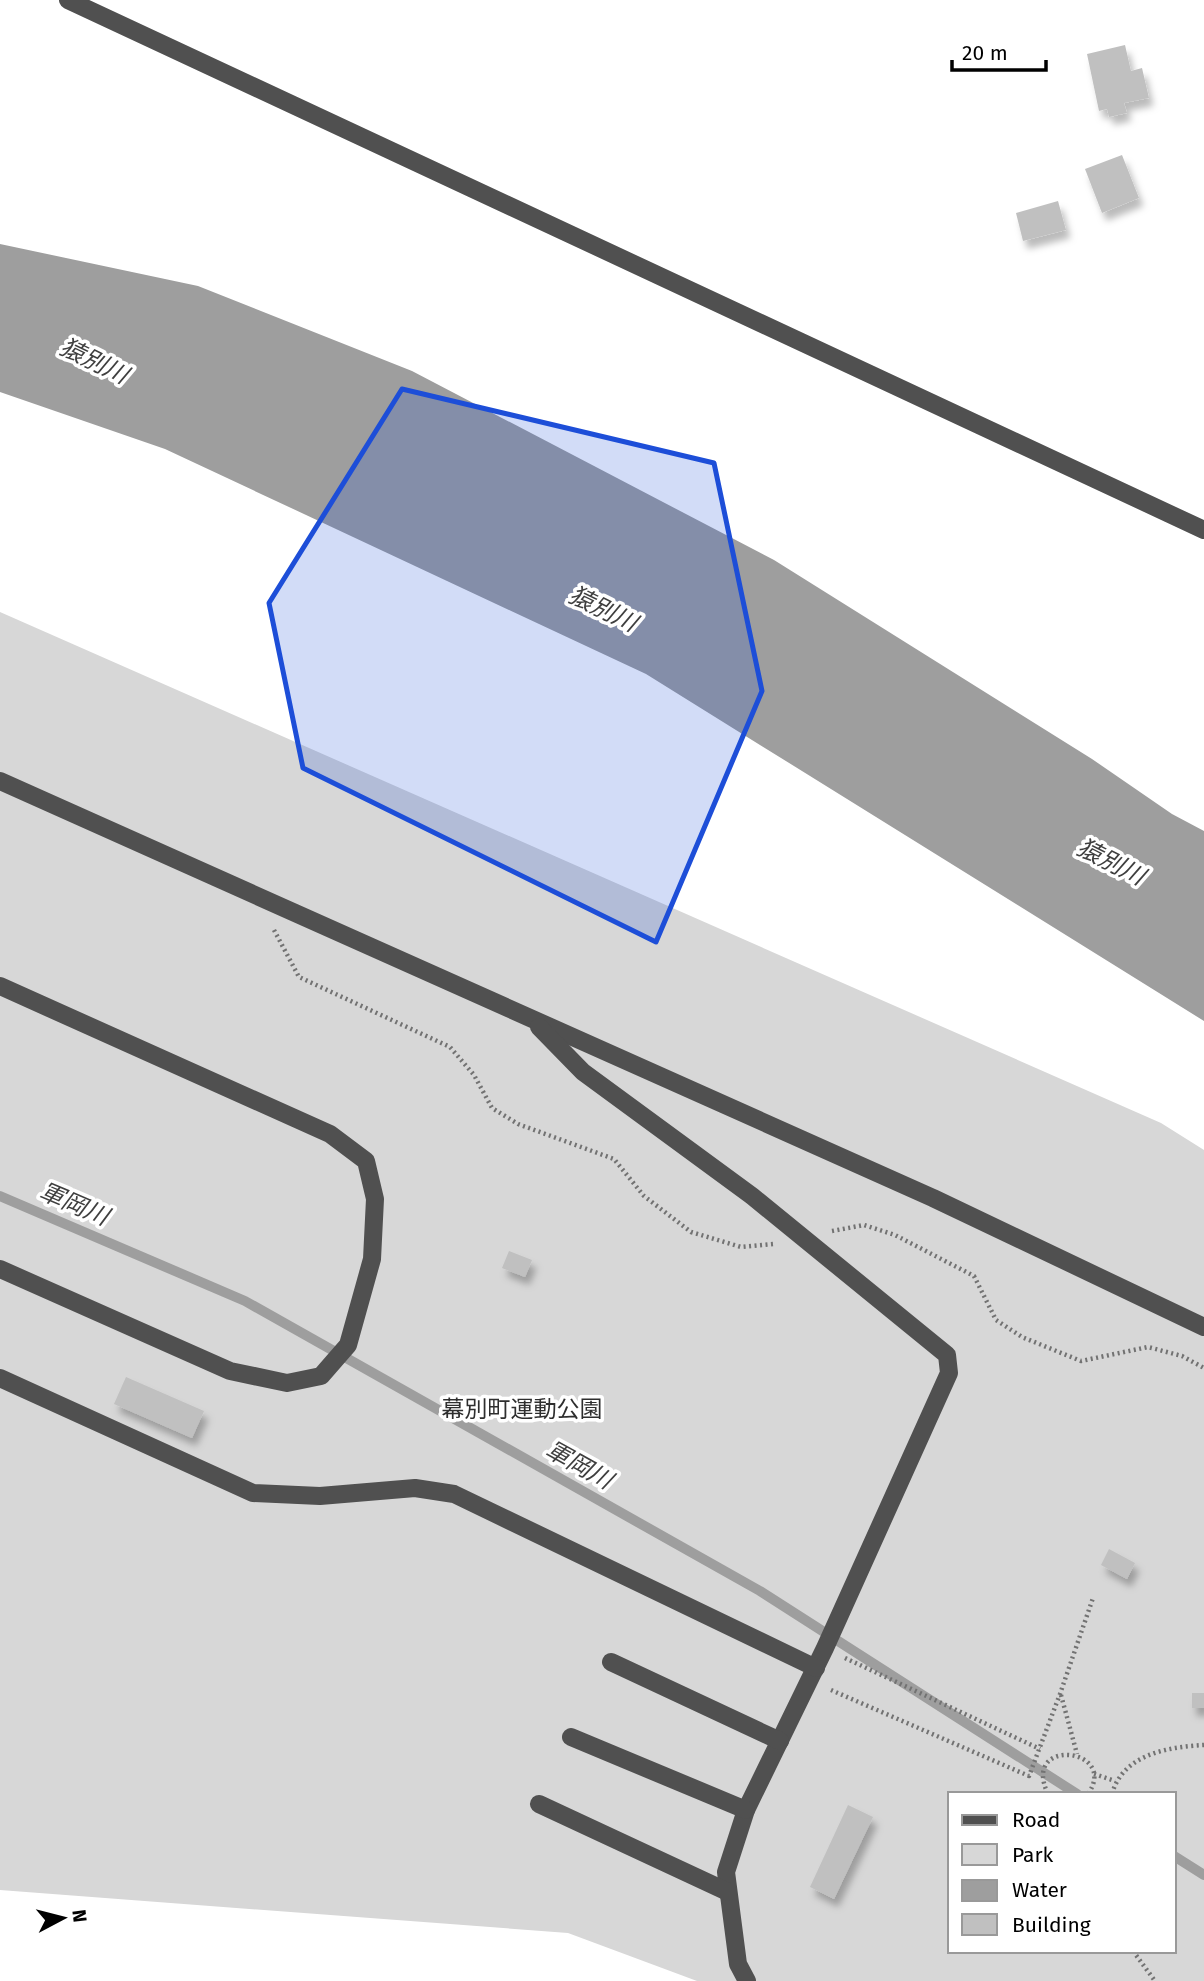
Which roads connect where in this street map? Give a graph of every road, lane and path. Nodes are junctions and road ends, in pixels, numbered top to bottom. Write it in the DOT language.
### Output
graph roads {
  1 [pos="68,0"];
  2 [pos="1204,530"];
  3 [pos="0,780"];
  4 [pos="268,919"];
  5 [pos="0,986"];
  6 [pos="532,1020"];
  7 [pos="803,1237"];
  8 [pos="0,1269"];
  9 [pos="1204,1327"];
  10 [pos="1204,1368"];
  11 [pos="0,1378"];
  12 [pos="1093,1598"];
  13 [pos="825,1648"];
  14 [pos="611,1662"];
  15 [pos="813,1675"];
  16 [pos="1060,1694"];
  17 [pos="571,1737"];
  18 [pos="780,1741"];
  19 [pos="1204,1745"];
  20 [pos="1040,1749"];
  21 [pos="1077,1754"];
  22 [pos="1034,1765"];
  23 [pos="1044,1769"];
  24 [pos="1094,1774"];
  25 [pos="1115,1781"];
  26 [pos="1047,1792"];
  27 [pos="1089,1792"];
  28 [pos="1112,1792"];
  29 [pos="539,1804"];
  30 [pos="746,1810"];
  31 [pos="728,1892"];
  32 [pos="1134,1953"];
  33 [pos="747,1981"];
  34 [pos="1154,1981"];
  1 -- 2 [label="street"];
  3 -- 6 [label="street"];
  4 -- 7 [label="path"];
  5 -- 8 [label="street"];
  6 -- 7 [label="street"];
  6 -- 9 [label="street"];
  7 -- 10 [label="path"];
  7 -- 13 [label="street"];
  11 -- 15 [label="street"];
  12 -- 16 [label="path"];
  13 -- 15 [label="street"];
  13 -- 20 [label="path"];
  14 -- 18 [label="street"];
  15 -- 18 [label="street"];
  15 -- 22 [label="path"];
  16 -- 20 [label="path"];
  16 -- 21 [label="path"];
  17 -- 30 [label="street"];
  18 -- 30 [label="street"];
  19 -- 25 [label="path"];
  20 -- 22 [label="path"];
  21 -- 23 [label="path"];
  21 -- 24 [label="path"];
  22 -- 23 [label="path"];
  23 -- 26 [label="path"];
  24 -- 25 [label="path"];
  24 -- 27 [label="path"];
  25 -- 28 [label="path"];
  29 -- 31 [label="street"];
  30 -- 31 [label="street"];
  31 -- 33 [label="street"];
  32 -- 34 [label="path"];
}
